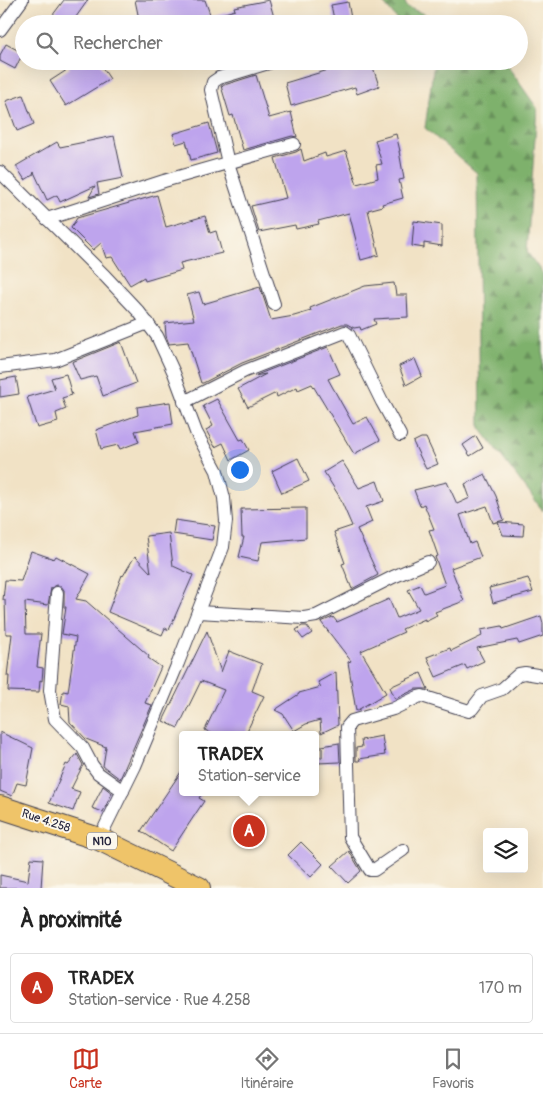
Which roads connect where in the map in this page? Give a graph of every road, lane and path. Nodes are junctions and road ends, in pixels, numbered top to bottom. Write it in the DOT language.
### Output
graph roads {
  1 [pos="22,0"];
  2 [pos="0,30"];
  3 [pos="245,70"];
  4 [pos="294,144"];
  5 [pos="228,162"];
  6 [pos="0,172"];
  7 [pos="47,219"];
  8 [pos="274,304"];
  9 [pos="148,324"];
  10 [pos="0,367"];
  11 [pos="184,402"];
  12 [pos="400,435"];
  13 [pos="428,562"];
  14 [pos="57,593"];
  15 [pos="198,612"];
  16 [pos="543,676"];
  17 [pos="123,791"];
  18 [pos="0,807"];
  19 [pos="99,839"];
  20 [pos="404,850"];
  21 [pos="199,888"];
  1 -- 2 [label="street"];
  3 -- 5 [label="street"];
  4 -- 5 [label="street"];
  5 -- 7 [label="street"];
  5 -- 8 [label="street"];
  6 -- 7 [label="street"];
  7 -- 9 [label="street"];
  9 -- 10 [label="street"];
  9 -- 11 [label="street"];
  11 -- 12 [label="street"];
  11 -- 15 [label="street"];
  13 -- 15 [label="street"];
  14 -- 17 [label="street"];
  15 -- 17 [label="street"];
  16 -- 20 [label="street"];
  17 -- 19 [label="street"];
  18 -- 19 [label="highway, Rue 4.258 / N10"];
  19 -- 21 [label="highway, Rue 4.258 / N10"];
}
